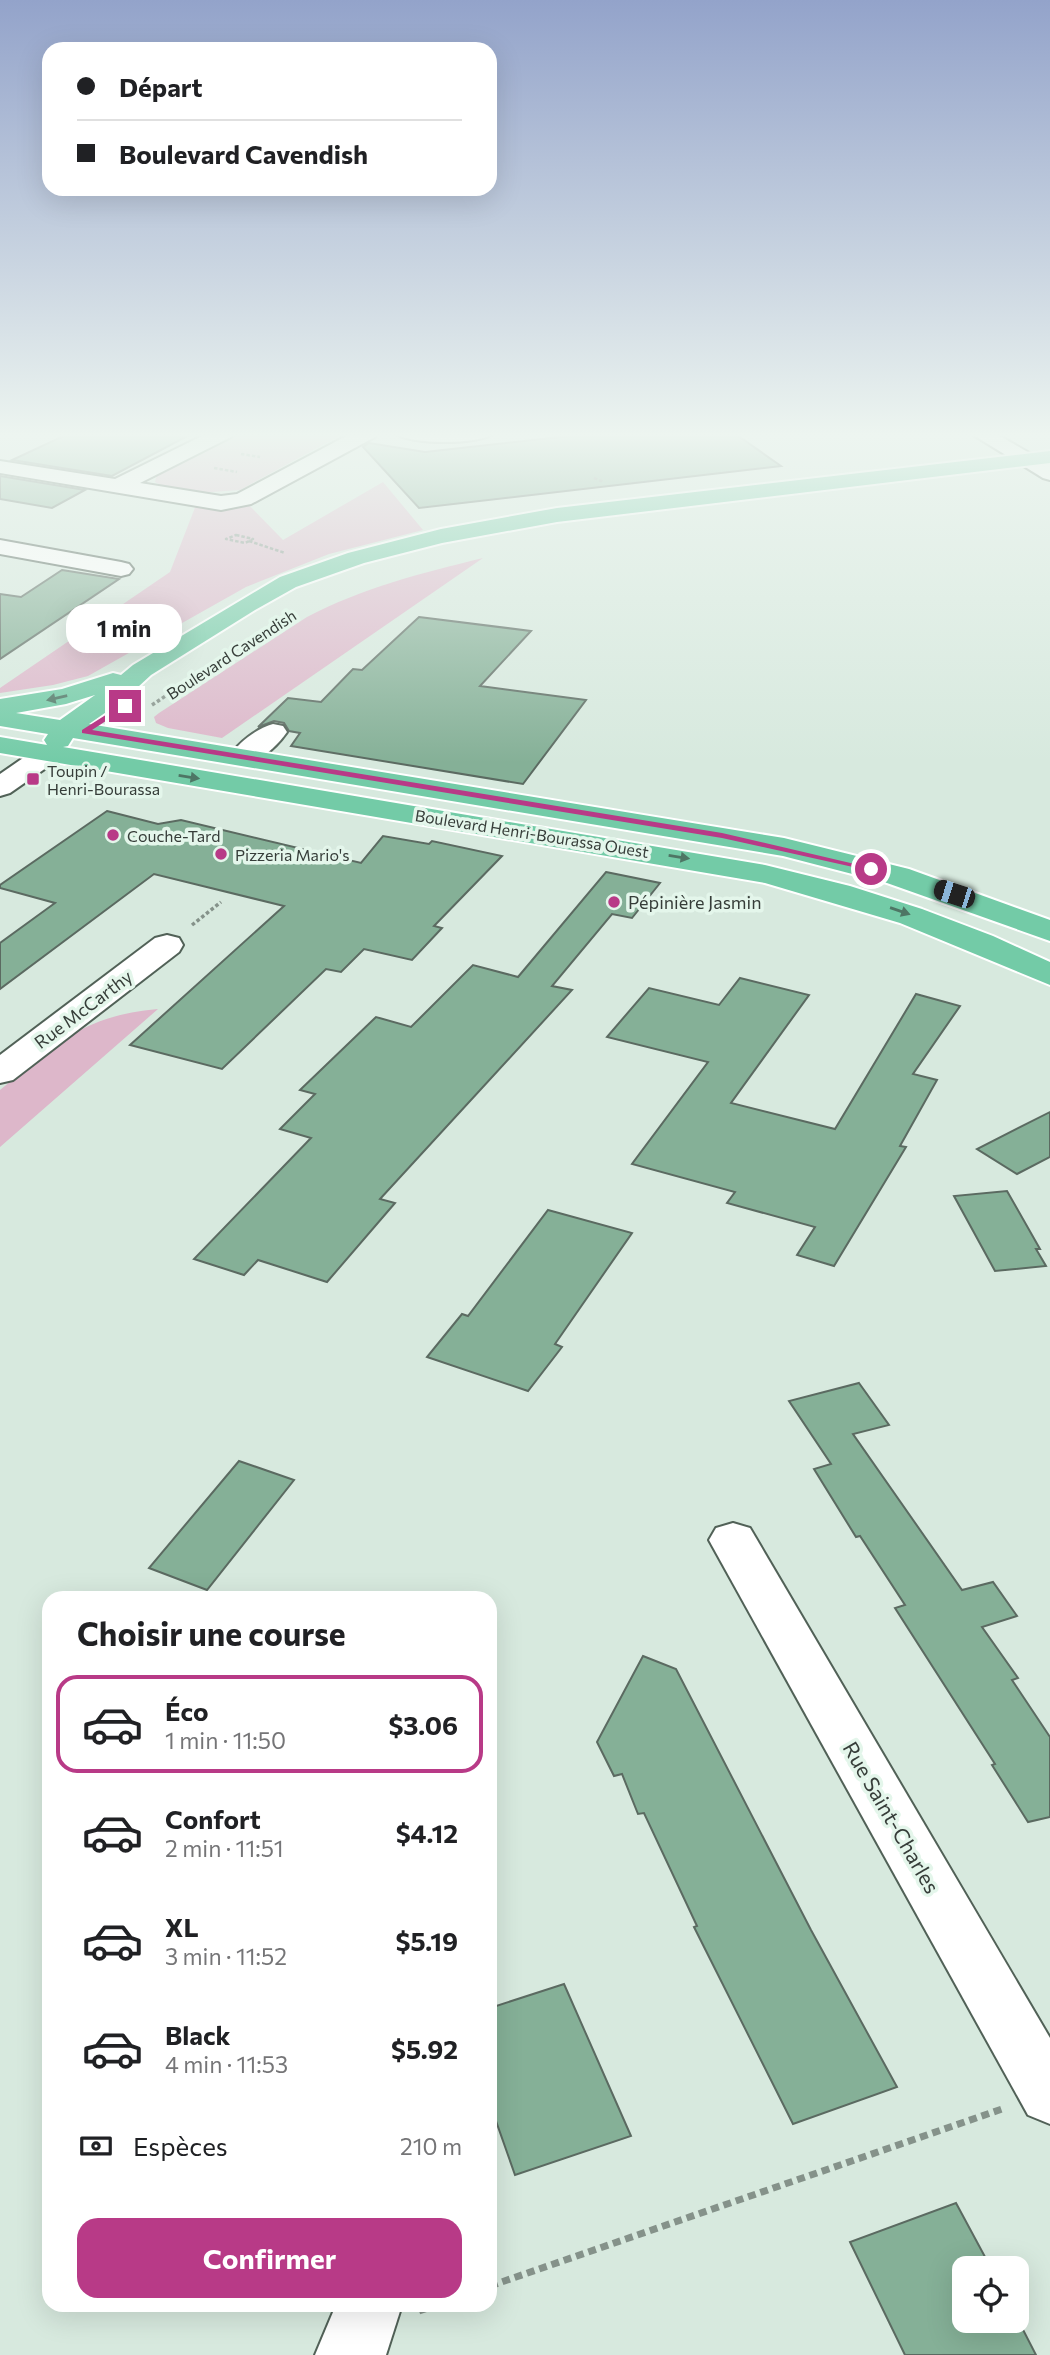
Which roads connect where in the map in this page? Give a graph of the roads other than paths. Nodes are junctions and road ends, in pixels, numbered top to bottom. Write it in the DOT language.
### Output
graph roads {
  1 [pos="412,543"];
  2 [pos="485,543"];
  3 [pos="0,547"];
  4 [pos="121,569"];
  5 [pos="142,670"];
  6 [pos="0,708"];
  7 [pos="0,718"];
  8 [pos="61,734"];
  9 [pos="278,735"];
  10 [pos="4,749"];
  11 [pos="250,759"];
  12 [pos="0,787"];
  13 [pos="1050,931"];
  14 [pos="167,945"];
  15 [pos="1050,975"];
  16 [pos="0,1072"];
  17 [pos="733,1540"];
  18 [pos="1049,2094"];
  19 [pos="367,2312"];
  20 [pos="349,2355"];
  1 -- 5 [label="main road, Boulevard Cavendish"];
  2 -- 8 [label="main road, Boulevard Cavendish"];
  3 -- 4 [label="street"];
  5 -- 6 [label="main road, one-way"];
  5 -- 8 [label="main road, Boulevard Cavendish"];
  7 -- 8 [label="main road, Boulevard Henri-Bourassa Ouest"];
  8 -- 10 [label="main road, Boulevard Henri-Bourassa Ouest"];
  8 -- 11 [label="main road, Boulevard Henri-Bourassa Ouest"];
  8 -- 12 [label="street"];
  8 -- 15 [label="main road, Boulevard Henri-Bourassa Ouest, one-way"];
  9 -- 11 [label="street"];
  11 -- 13 [label="main road, Boulevard Henri-Bourassa Ouest"];
  14 -- 16 [label="street, Rue McCarthy"];
  17 -- 18 [label="street, Rue Saint-Charles"];
  19 -- 20 [label="street"];
}
